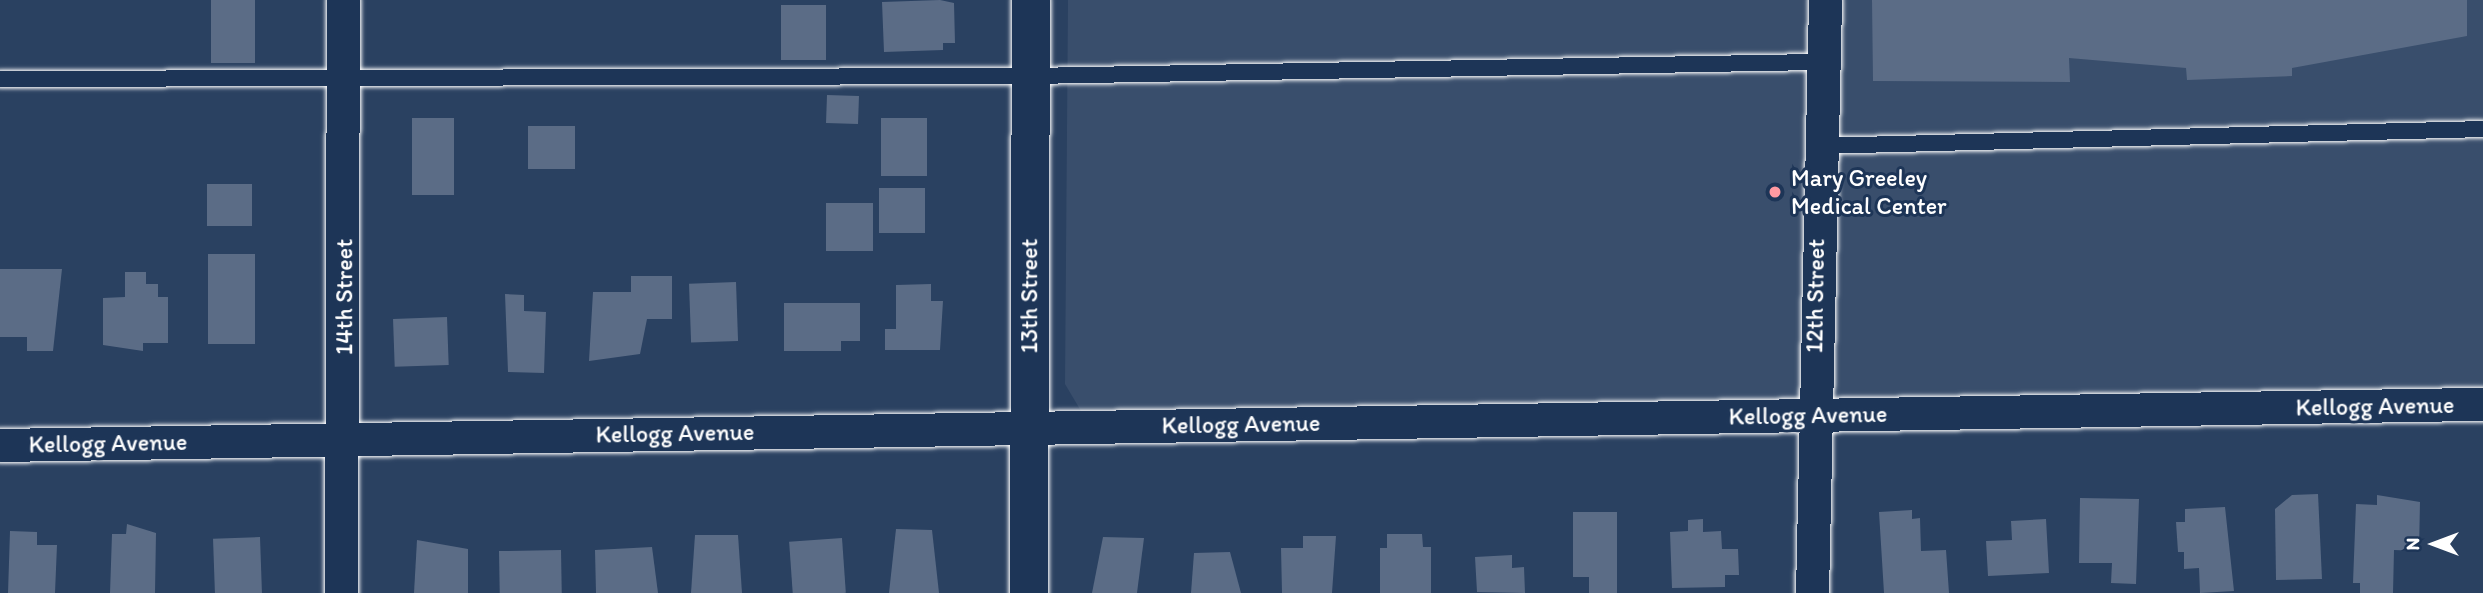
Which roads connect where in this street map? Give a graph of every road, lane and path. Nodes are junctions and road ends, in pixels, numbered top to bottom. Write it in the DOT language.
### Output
graph roads {
  1 [pos="343,0"];
  2 [pos="1031,0"];
  3 [pos="1825,0"];
  4 [pos="1820,62"];
  5 [pos="343,76"];
  6 [pos="1030,76"];
  7 [pos="0,79"];
  8 [pos="2483,129"];
  9 [pos="1818,146"];
  10 [pos="2483,404"];
  11 [pos="1814,414"];
  12 [pos="1029,427"];
  13 [pos="344,439"];
  14 [pos="0,444"];
  15 [pos="341,593"];
  16 [pos="1029,593"];
  17 [pos="1812,593"];
  1 -- 5 [label="street, 14th Street"];
  2 -- 6 [label="main road, 13th Street"];
  3 -- 4 [label="street, 12th Street"];
  4 -- 6 [label="lane"];
  4 -- 9 [label="street, 12th Street"];
  5 -- 6 [label="lane"];
  5 -- 7 [label="lane"];
  5 -- 13 [label="street, 14th Street"];
  6 -- 12 [label="main road, 13th Street"];
  8 -- 9 [label="lane"];
  9 -- 11 [label="street, 12th Street"];
  10 -- 11 [label="street, Kellogg Avenue"];
  11 -- 12 [label="street, Kellogg Avenue"];
  11 -- 17 [label="street, 12th Street"];
  12 -- 13 [label="street, Kellogg Avenue"];
  12 -- 16 [label="main road, 13th Street"];
  13 -- 14 [label="street, Kellogg Avenue"];
  13 -- 15 [label="street, 14th Street"];
}
